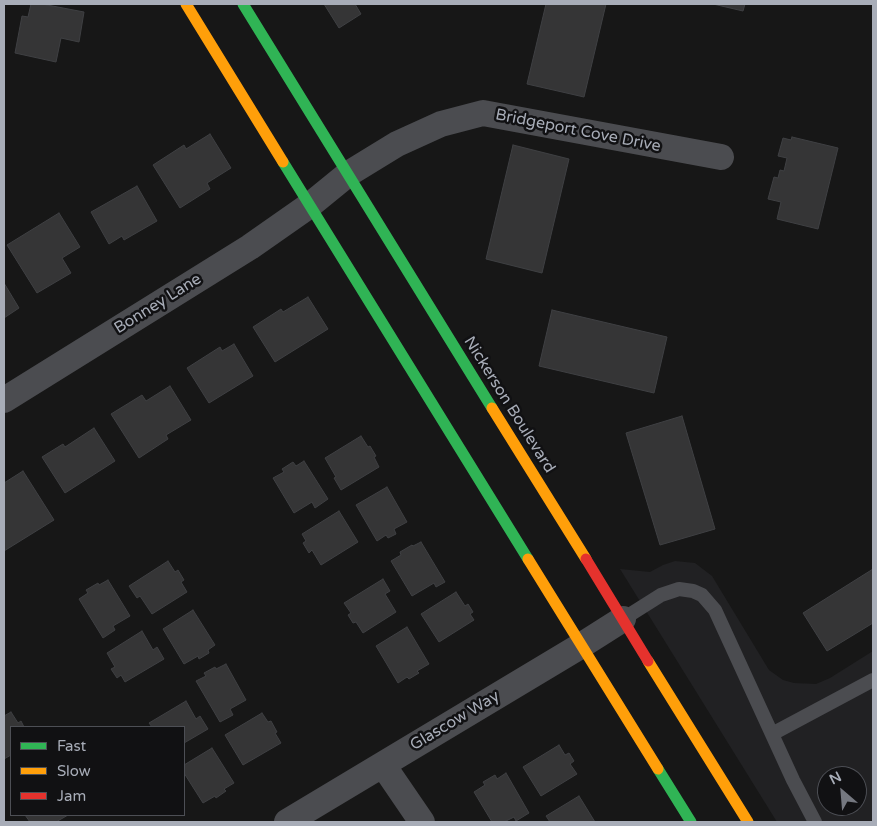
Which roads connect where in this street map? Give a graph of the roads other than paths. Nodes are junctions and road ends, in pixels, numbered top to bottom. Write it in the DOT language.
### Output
graph roads {
  1 [pos="186,4"];
  2 [pos="243,4"];
  3 [pos="721,157"];
  4 [pos="348,174"];
  5 [pos="310,206"];
  6 [pos="4,400"];
  7 [pos="623,620"];
  8 [pos="582,646"];
  9 [pos="873,680"];
  10 [pos="772,734"];
  11 [pos="383,765"];
  12 [pos="287,822"];
  13 [pos="422,822"];
  14 [pos="691,822"];
  15 [pos="748,822"];
  16 [pos="815,822"];
  1 -- 5 [label="street"];
  2 -- 4 [label="street, Nickerson Boulevard"];
  3 -- 4 [label="street, Bridgeport Cove Drive"];
  4 -- 5 [label="street, Bridgeport Cove Drive"];
  4 -- 7 [label="street, Nickerson Boulevard"];
  5 -- 6 [label="street, Bonney Lane"];
  5 -- 8 [label="street"];
  7 -- 8 [label="street, Glascow Way"];
  7 -- 10 [label="lane"];
  7 -- 15 [label="street, Nickerson Boulevard"];
  8 -- 11 [label="street, Glascow Way"];
  8 -- 14 [label="street"];
  9 -- 10 [label="lane"];
  10 -- 16 [label="lane"];
  11 -- 12 [label="street, Glascow Way"];
  11 -- 13 [label="street"];
}
